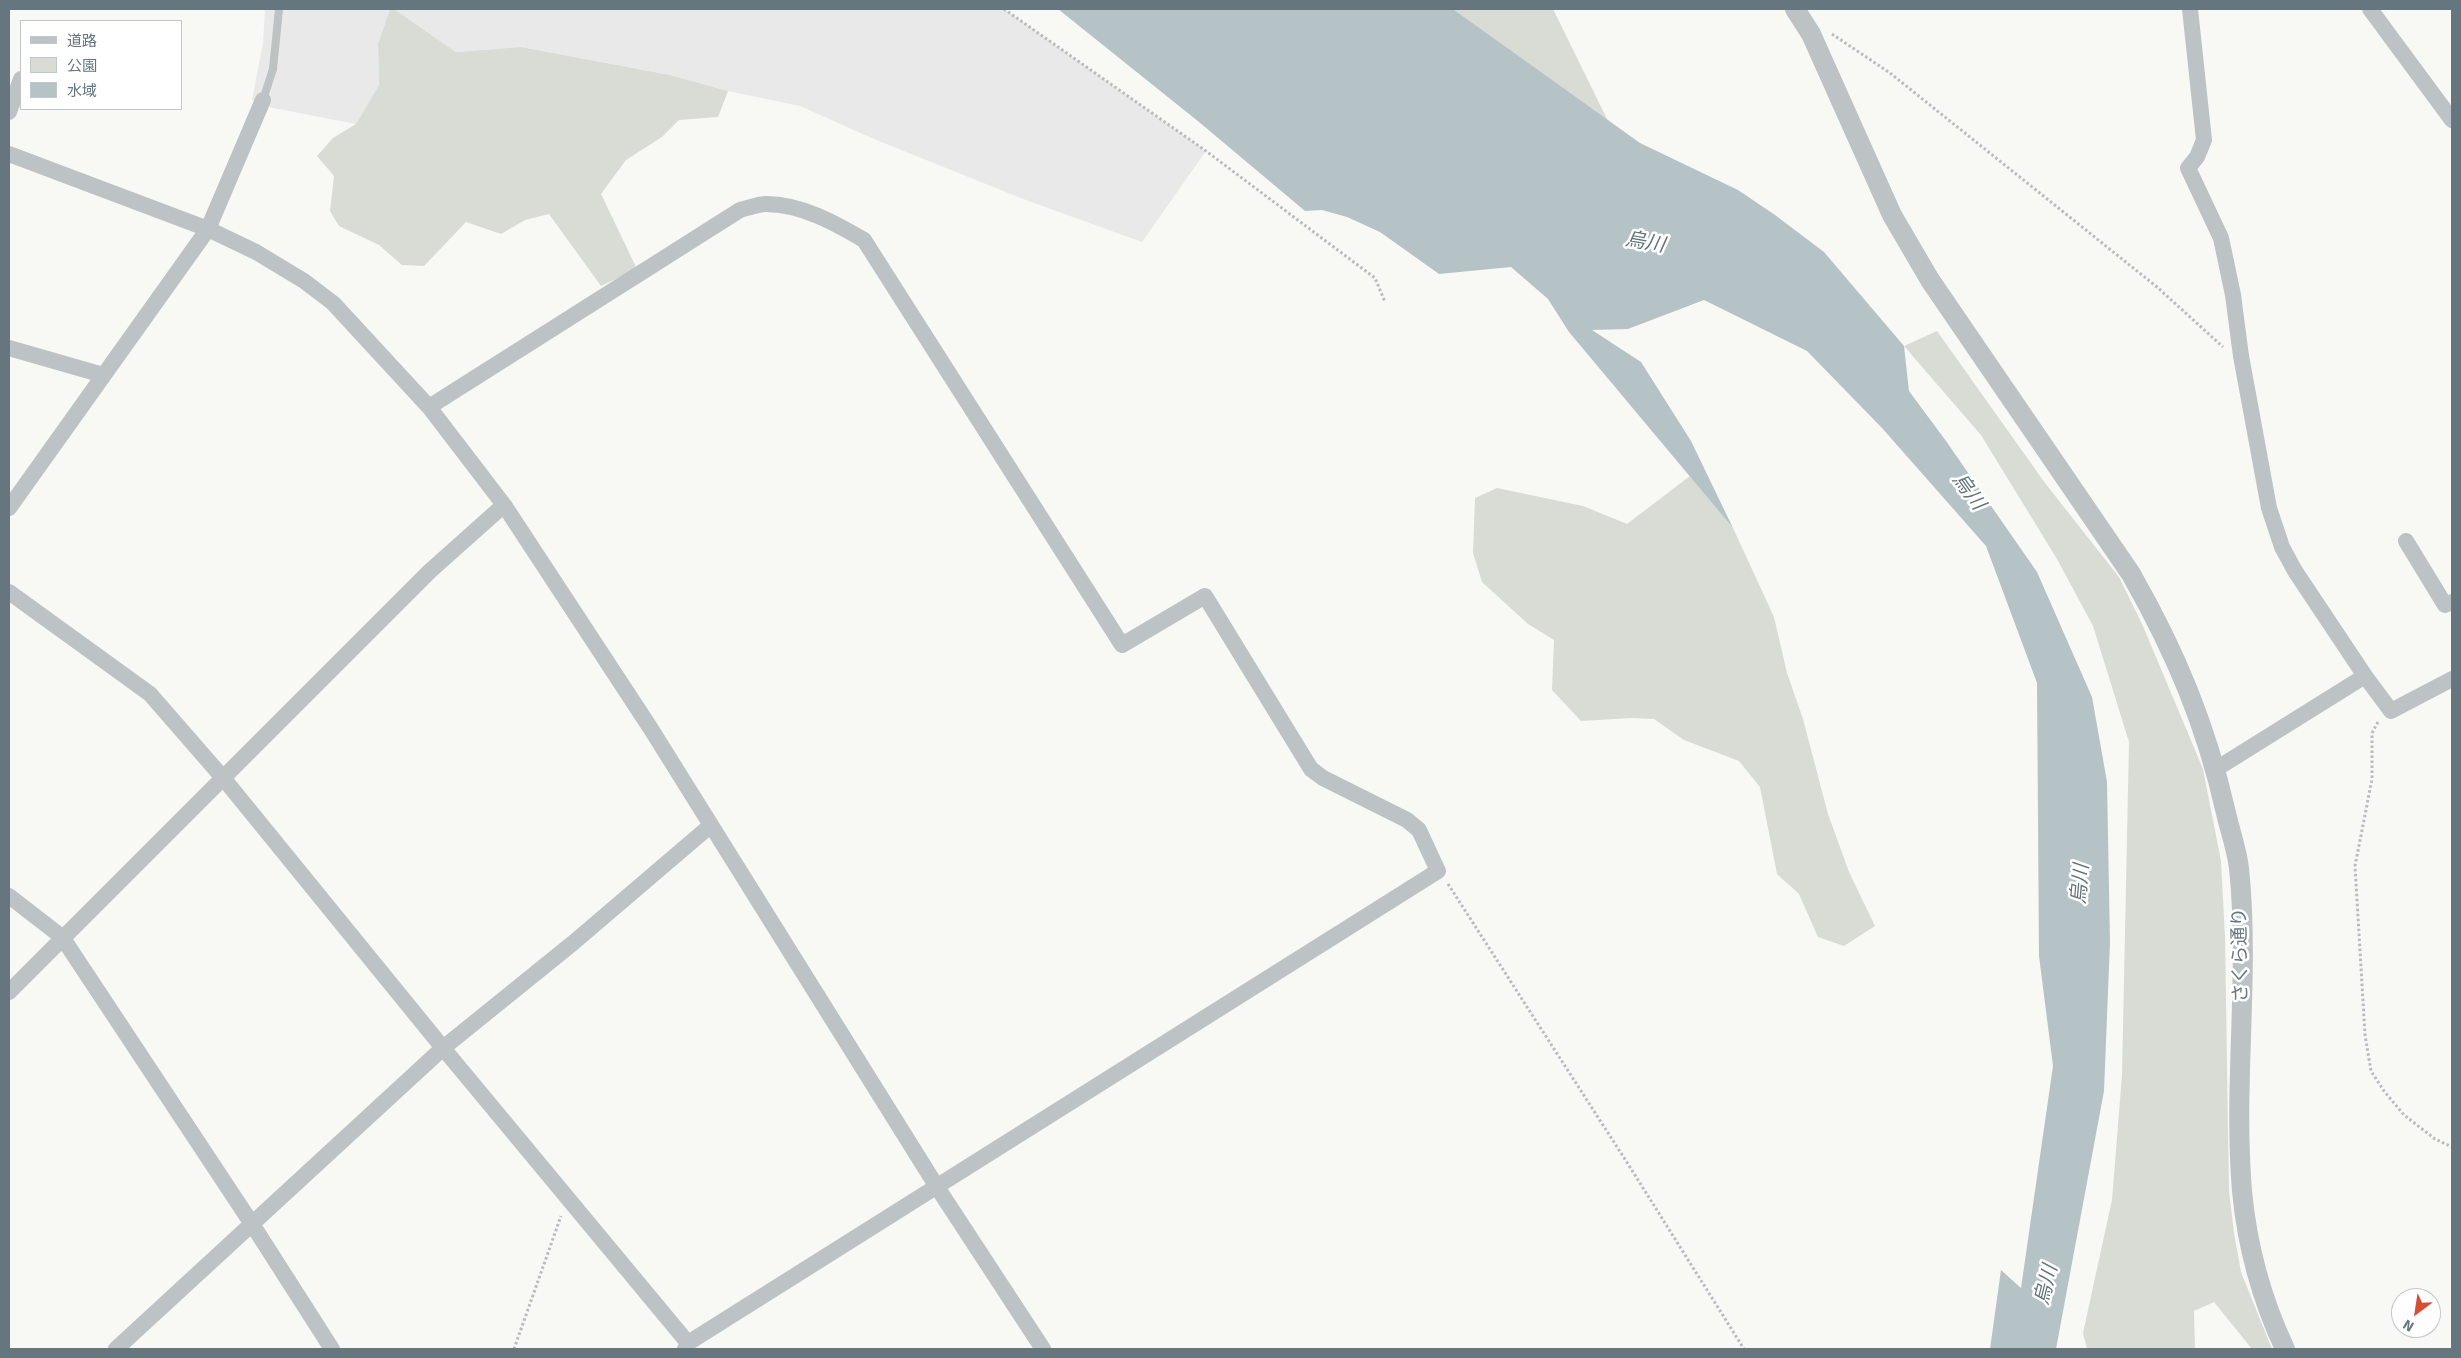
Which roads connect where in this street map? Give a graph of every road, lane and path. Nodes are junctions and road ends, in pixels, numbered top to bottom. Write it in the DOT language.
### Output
graph roads {
  1 [pos="279,9"];
  2 [pos="1004,9"];
  3 [pos="1795,9"];
  4 [pos="2190,9"];
  5 [pos="2370,9"];
  6 [pos="1828,31"];
  7 [pos="20,82"];
  8 [pos="263,100"];
  9 [pos="9,112"];
  10 [pos="2452,120"];
  11 [pos="9,154"];
  12 [pos="208,229"];
  13 [pos="1386,302"];
  14 [pos="9,348"];
  15 [pos="2241,356"];
  16 [pos="103,375"];
  17 [pos="429,408"];
  18 [pos="504,505"];
  19 [pos="9,508"];
  20 [pos="2406,541"];
  21 [pos="9,592"];
  22 [pos="2452,602"];
  23 [pos="2365,676"];
  24 [pos="2452,679"];
  25 [pos="2391,710"];
  26 [pos="2216,769"];
  27 [pos="224,779"];
  28 [pos="710,826"];
  29 [pos="1438,871"];
  30 [pos="9,896"];
  31 [pos="62,937"];
  32 [pos="9,992"];
  33 [pos="443,1048"];
  34 [pos="2452,1147"];
  35 [pos="937,1187"];
  36 [pos="568,1198"];
  37 [pos="252,1224"];
  38 [pos="686,1346"];
  39 [pos="116,1349"];
  40 [pos="332,1349"];
  41 [pos="514,1349"];
  42 [pos="1043,1349"];
  43 [pos="1744,1349"];
  44 [pos="2285,1349"];
  1 -- 8 [label="lane"];
  2 -- 13 [label="path"];
  3 -- 26 [label="street, さくら通り"];
  4 -- 15 [label="street"];
  5 -- 10 [label="street"];
  6 -- 15 [label="path"];
  7 -- 9 [label="street"];
  8 -- 12 [label="street"];
  11 -- 12 [label="street"];
  12 -- 16 [label="street"];
  12 -- 17 [label="street"];
  14 -- 16 [label="street"];
  15 -- 23 [label="street"];
  16 -- 19 [label="street"];
  17 -- 18 [label="street"];
  17 -- 29 [label="street"];
  18 -- 27 [label="street"];
  18 -- 28 [label="street"];
  20 -- 22 [label="street"];
  21 -- 27 [label="street"];
  23 -- 25 [label="street"];
  23 -- 26 [label="street"];
  24 -- 25 [label="street"];
  25 -- 34 [label="path"];
  26 -- 44 [label="street, さくら通り"];
  27 -- 31 [label="street"];
  27 -- 33 [label="street"];
  28 -- 33 [label="street"];
  28 -- 35 [label="street"];
  29 -- 35 [label="street"];
  29 -- 43 [label="path"];
  30 -- 31 [label="street"];
  31 -- 32 [label="street"];
  31 -- 37 [label="street"];
  33 -- 36 [label="street"];
  33 -- 37 [label="street"];
  35 -- 38 [label="street"];
  35 -- 42 [label="street"];
  36 -- 38 [label="street"];
  36 -- 41 [label="path"];
  37 -- 39 [label="street"];
  37 -- 40 [label="street"];
}
